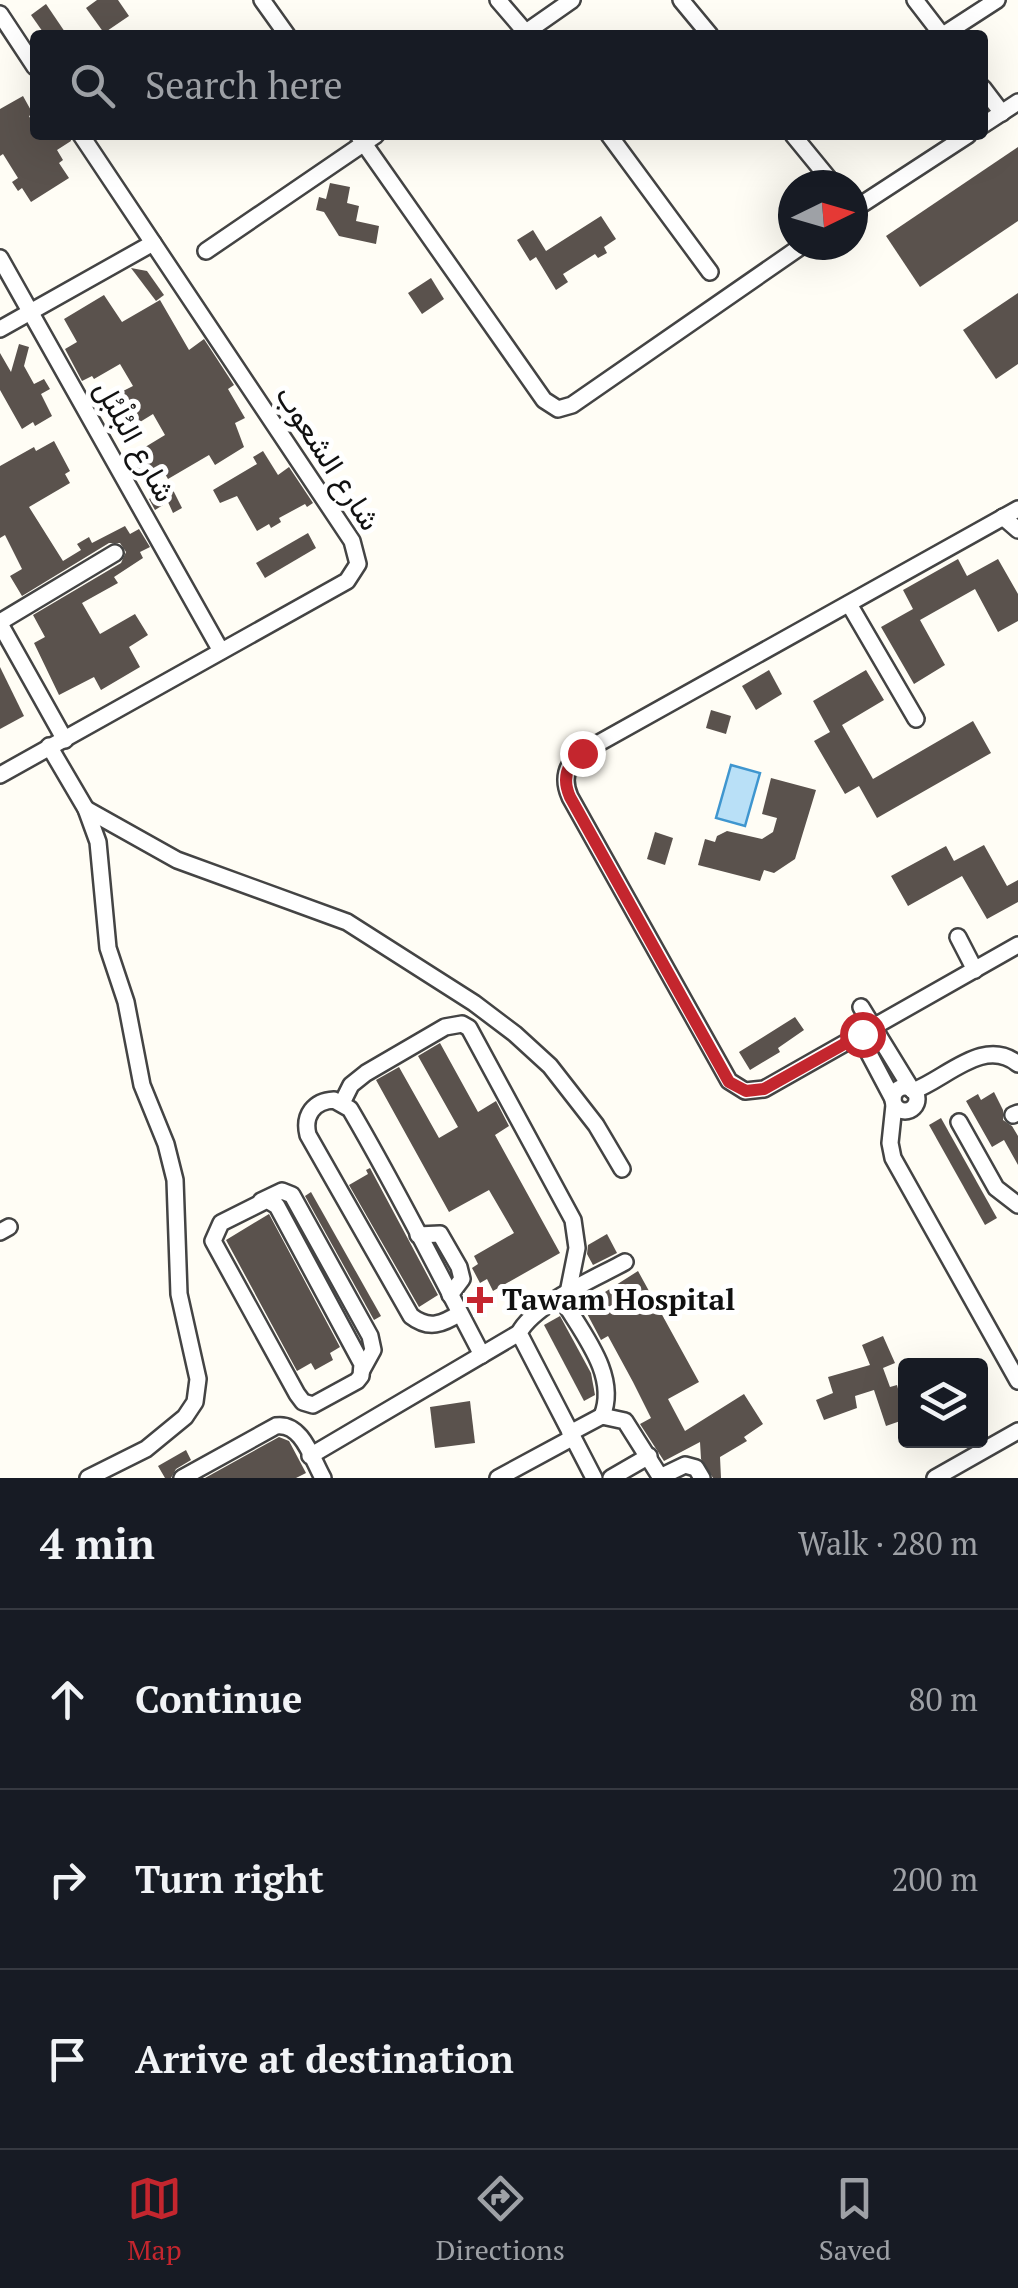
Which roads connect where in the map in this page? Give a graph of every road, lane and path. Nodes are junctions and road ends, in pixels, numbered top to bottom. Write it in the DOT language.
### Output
graph roads {
  1 [pos="262,0"];
  2 [pos="498,0"];
  3 [pos="572,0"];
  4 [pos="681,0"];
  5 [pos="914,0"];
  6 [pos="997,0"];
  7 [pos="0,14"];
  8 [pos="283,30"];
  9 [pos="522,30"];
  10 [pos="531,30"];
  11 [pos="706,30"];
  12 [pos="938,30"];
  13 [pos="950,30"];
  14 [pos="30,59"];
  15 [pos="988,95"];
  16 [pos="1018,102"];
  17 [pos="1002,113"];
  18 [pos="988,122"];
  19 [pos="84,140"];
  20 [pos="363,140"];
  21 [pos="367,140"];
  22 [pos="613,140"];
  23 [pos="797,140"];
  24 [pos="960,140"];
  25 [pos="822,170"];
  26 [pos="868,199"];
  27 [pos="153,243"];
  28 [pos="206,252"];
  29 [pos="0,258"];
  30 [pos="781,260"];
  31 [pos="710,272"];
  32 [pos="30,312"];
  33 [pos="0,329"];
  34 [pos="1018,509"];
  35 [pos="1003,517"];
  36 [pos="1018,530"];
  37 [pos="115,554"];
  38 [pos="849,604"];
  39 [pos="0,623"];
  40 [pos="221,651"];
  41 [pos="916,719"];
  42 [pos="57,743"];
  43 [pos="0,775"];
  44 [pos="86,808"];
  45 [pos="958,937"];
  46 [pos="1018,945"];
  47 [pos="975,970"];
  48 [pos="858,1009"];
  49 [pos="866,1031"];
  50 [pos="1018,1064"];
  51 [pos="906,1099"];
  52 [pos="342,1103"];
  53 [pos="959,1122"];
  54 [pos="622,1169"];
  55 [pos="1018,1205"];
  56 [pos="625,1262"];
  57 [pos="565,1295"];
  58 [pos="460,1313"];
  59 [pos="518,1332"];
  60 [pos="482,1355"];
  61 [pos="1018,1380"];
  62 [pos="304,1402"];
  63 [pos="602,1416"];
  64 [pos="285,1424"];
  65 [pos="1018,1431"];
  66 [pos="571,1435"];
  67 [pos="310,1456"];
  68 [pos="649,1456"];
  69 [pos="206,1472"];
  70 [pos="88,1478"];
  71 [pos="182,1478"];
  72 [pos="323,1478"];
  73 [pos="498,1478"];
  74 [pos="594,1478"];
  75 [pos="611,1478"];
  76 [pos="660,1478"];
  77 [pos="702,1478"];
  78 [pos="935,1478"];
  1 -- 8 [label="street"];
  2 -- 9 [label="street"];
  3 -- 10 [label="street"];
  4 -- 11 [label="street"];
  5 -- 12 [label="street"];
  6 -- 13 [label="street"];
  7 -- 14 [label="street"];
  15 -- 17 [label="street"];
  16 -- 17 [label="street"];
  17 -- 18 [label="street"];
  19 -- 27 [label="street, شارع الشعوب"];
  20 -- 28 [label="street"];
  21 -- 30 [label="street"];
  22 -- 31 [label="street"];
  23 -- 25 [label="street"];
  24 -- 26 [label="street"];
  27 -- 32 [label="street"];
  27 -- 40 [label="street, شارع الشعوب"];
  29 -- 32 [label="street, شارع البُلْبُل"];
  32 -- 33 [label="street"];
  32 -- 40 [label="street, شارع البُلْبُل"];
  34 -- 35 [label="street"];
  35 -- 36 [label="street"];
  35 -- 38 [label="street"];
  37 -- 39 [label="street"];
  38 -- 41 [label="street"];
  38 -- 49 [label="street"];
  39 -- 42 [label="street"];
  40 -- 42 [label="street, شارع الشعوب"];
  42 -- 43 [label="street, شارع الشعوب"];
  42 -- 44 [label="street"];
  44 -- 54 [label="street"];
  44 -- 70 [label="street"];
  45 -- 47 [label="street"];
  46 -- 47 [label="street"];
  47 -- 49 [label="street"];
  48 -- 49 [label="street"];
  49 -- 51 [label="street"];
  50 -- 51 [label="street"];
  51 -- 61 [label="street"];
  52 -- 57 [label="street"];
  52 -- 58 [label="street"];
  52 -- 58 [label="street"];
  53 -- 55 [label="street"];
  56 -- 57 [label="street"];
  57 -- 59 [label="street"];
  57 -- 63 [label="street"];
  58 -- 60 [label="street"];
  59 -- 60 [label="street"];
  59 -- 66 [label="street"];
  60 -- 67 [label="street"];
  62 -- 62 [label="street"];
  62 -- 64 [label="street"];
  63 -- 66 [label="street"];
  63 -- 68 [label="street"];
  64 -- 67 [label="street"];
  64 -- 69 [label="street"];
  65 -- 78 [label="street"];
  66 -- 73 [label="street"];
  66 -- 74 [label="street"];
  67 -- 72 [label="street"];
  68 -- 75 [label="street"];
  68 -- 76 [label="street"];
  69 -- 71 [label="street"];
  76 -- 77 [label="street"];
}
